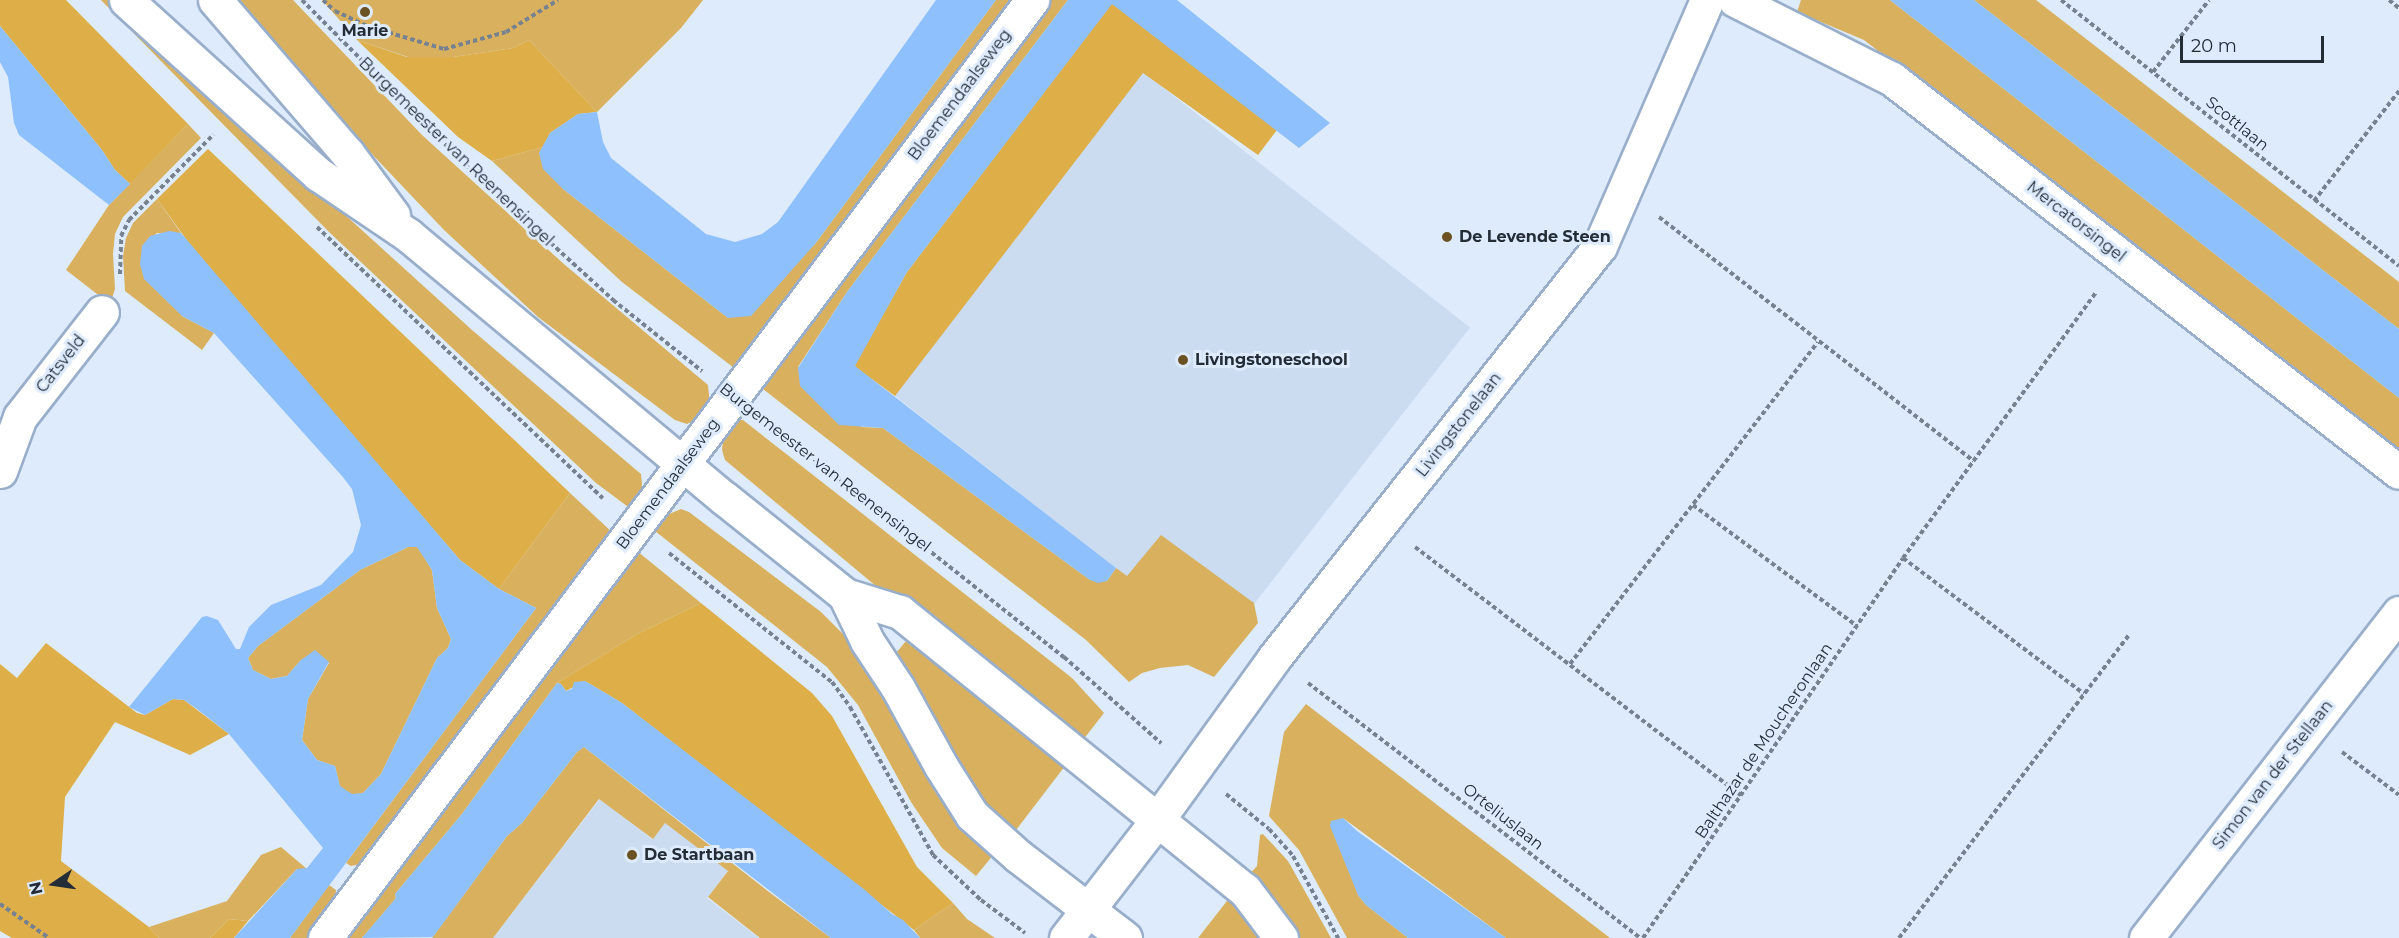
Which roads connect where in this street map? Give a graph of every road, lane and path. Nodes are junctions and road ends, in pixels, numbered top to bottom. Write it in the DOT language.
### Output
graph roads {
  1 [pos="126,0"];
  2 [pos="215,0"];
  3 [pos="302,0"];
  4 [pos="323,0"];
  5 [pos="558,0"];
  6 [pos="1032,0"];
  7 [pos="1707,0"];
  8 [pos="1735,0"];
  9 [pos="2061,0"];
  10 [pos="2209,0"];
  11 [pos="2389,0"];
  12 [pos="2399,8"];
  13 [pos="2154,72"];
  14 [pos="2399,91"];
  15 [pos="206,125"];
  16 [pos="214,134"];
  17 [pos="223,142"];
  18 [pos="1624,190"];
  19 [pos="2314,201"];
  20 [pos="312,222"];
  21 [pos="408,236"];
  22 [pos="2121,257"];
  23 [pos="2399,266"];
  24 [pos="102,312"];
  25 [pos="1818,342"];
  26 [pos="734,396"];
  27 [pos="10,409"];
  28 [pos="1974,461"];
  29 [pos="683,463"];
  30 [pos="0,471"];
  31 [pos="2399,472"];
  32 [pos="1693,505"];
  33 [pos="1382,522"];
  34 [pos="635,526"];
  35 [pos="1903,558"];
  36 [pos="845,595"];
  37 [pos="2399,613"];
  38 [pos="1857,626"];
  39 [pos="2129,635"];
  40 [pos="1274,658"];
  41 [pos="1570,664"];
  42 [pos="2084,694"];
  43 [pos="2311,728"];
  44 [pos="1193,770"];
  45 [pos="1741,795"];
  46 [pos="2399,795"];
  47 [pos="1158,819"];
  48 [pos="0,904"];
  49 [pos="1088,908"];
  50 [pos="49,938"];
  51 [pos="325,938"];
  52 [pos="1033,938"];
  53 [pos="1066,938"];
  54 [pos="1125,938"];
  55 [pos="1281,938"];
  56 [pos="1338,938"];
  57 [pos="1642,938"];
  58 [pos="1899,938"];
  59 [pos="2146,938"];
  1 -- 21 [label="street"];
  2 -- 21 [label="street"];
  3 -- 26 [label="path, Burgemeester van Reenensingel"];
  4 -- 5 [label="path"];
  6 -- 26 [label="street, Bloemendaalseweg"];
  7 -- 18 [label="street, Livingstonelaan"];
  8 -- 22 [label="street, Mercatorsingel"];
  9 -- 13 [label="path, Scottlaan"];
  10 -- 13 [label="path"];
  11 -- 12 [label="path"];
  13 -- 19 [label="path, Scottlaan"];
  14 -- 19 [label="path"];
  15 -- 16 [label="path"];
  16 -- 17 [label="path"];
  16 -- 24 [label="path"];
  18 -- 25 [label="path"];
  18 -- 33 [label="street, Livingstonelaan"];
  19 -- 23 [label="path, Scottlaan"];
  20 -- 34 [label="path"];
  21 -- 29 [label="street"];
  22 -- 28 [label="path, Balthazar de Moucheronlaan"];
  22 -- 31 [label="street, Mercatorsingel"];
  24 -- 27 [label="street, Catsveld"];
  25 -- 28 [label="path"];
  25 -- 32 [label="path"];
  26 -- 29 [label="street, Bloemendaalseweg"];
  26 -- 44 [label="path, Burgemeester van Reenensingel"];
  27 -- 30 [label="street, Catsveld"];
  28 -- 35 [label="path, Balthazar de Moucheronlaan"];
  29 -- 34 [label="street, Bloemendaalseweg"];
  29 -- 36 [label="street"];
  32 -- 38 [label="path"];
  32 -- 41 [label="path"];
  33 -- 40 [label="street, Livingstonelaan"];
  33 -- 41 [label="path"];
  34 -- 51 [label="street, Bloemendaalseweg"];
  34 -- 52 [label="path"];
  35 -- 38 [label="path, Balthazar de Moucheronlaan"];
  35 -- 42 [label="path"];
  36 -- 47 [label="street"];
  36 -- 49 [label="street"];
  37 -- 43 [label="street, Simon van der Stellaan"];
  38 -- 45 [label="path, Balthazar de Moucheronlaan"];
  39 -- 42 [label="path"];
  40 -- 44 [label="street, Livingstonelaan"];
  40 -- 57 [label="path, Orteliuslaan"];
  41 -- 45 [label="path"];
  42 -- 58 [label="path"];
  43 -- 46 [label="path"];
  43 -- 59 [label="street, Simon van der Stellaan"];
  44 -- 47 [label="street, Livingstonelaan"];
  44 -- 56 [label="path, Burgemeester van Reenensingel"];
  45 -- 57 [label="path, Balthazar de Moucheronlaan"];
  47 -- 49 [label="street, Livingstonelaan"];
  47 -- 55 [label="street"];
  48 -- 50 [label="path"];
  49 -- 53 [label="street, Livingstonelaan"];
  49 -- 54 [label="street"];
}
